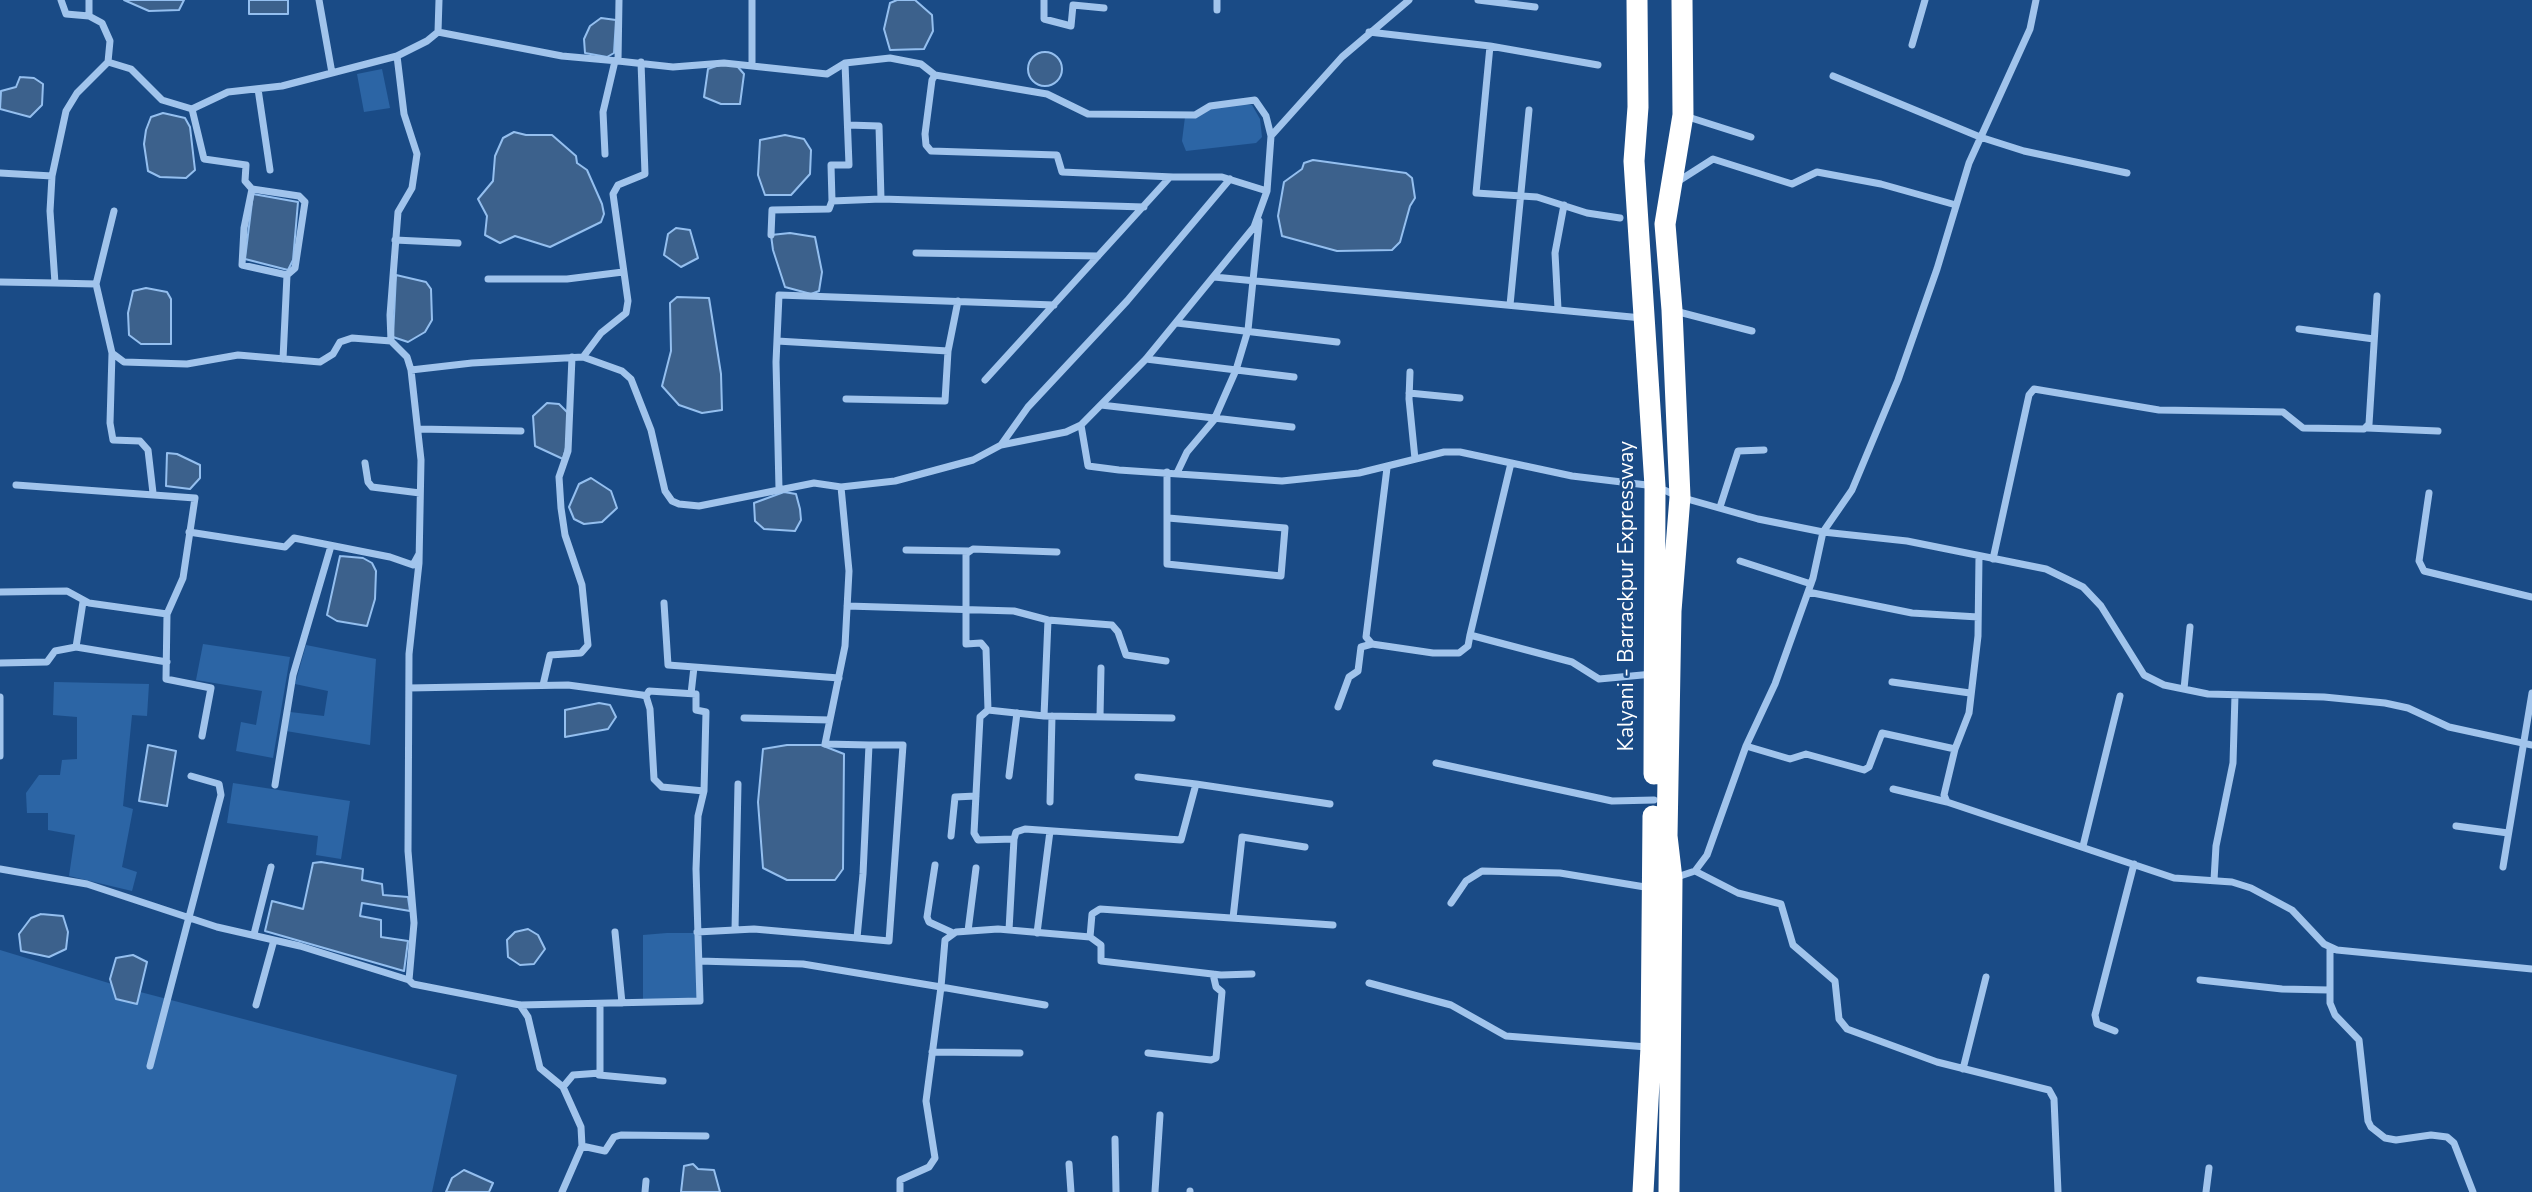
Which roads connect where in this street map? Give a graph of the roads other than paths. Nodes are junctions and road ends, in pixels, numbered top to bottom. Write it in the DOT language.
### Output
graph roads {
  1 [pos="61,0"];
  2 [pos="89,0"];
  3 [pos="319,0"];
  4 [pos="439,0"];
  5 [pos="619,0"];
  6 [pos="752,0"];
  7 [pos="1044,0"];
  8 [pos="1217,0"];
  9 [pos="1409,0"];
  10 [pos="1478,0"];
  11 [pos="1637,0"];
  12 [pos="1682,0"];
  13 [pos="1925,0"];
  14 [pos="2036,0"];
  15 [pos="1535,7"];
  16 [pos="1104,8"];
  17 [pos="1217,10"];
  18 [pos="89,16"];
  19 [pos="438,32"];
  20 [pos="1368,32"];
  21 [pos="1912,45"];
  22 [pos="1490,46"];
  23 [pos="397,56"];
  24 [pos="617,61"];
  25 [pos="108,62"];
  26 [pos="641,62"];
  27 [pos="845,62"];
  28 [pos="1598,65"];
  29 [pos="752,66"];
  30 [pos="332,74"];
  31 [pos="935,75"];
  32 [pos="1833,76"];
  33 [pos="258,89"];
  34 [pos="192,109"];
  35 [pos="1529,110"];
  36 [pos="1683,115"];
  37 [pos="848,125"];
  38 [pos="1271,136"];
  39 [pos="1751,137"];
  40 [pos="1980,138"];
  41 [pos="605,155"];
  42 [pos="270,170"];
  43 [pos="0,173"];
  44 [pos="2126,173"];
  45 [pos="52,176"];
  46 [pos="1173,177"];
  47 [pos="1230,179"];
  48 [pos="1670,186"];
  49 [pos="252,189"];
  50 [pos="1267,191"];
  51 [pos="1520,197"];
  52 [pos="881,199"];
  53 [pos="832,201"];
  54 [pos="1564,205"];
  55 [pos="1956,205"];
  56 [pos="1144,207"];
  57 [pos="114,211"];
  58 [pos="1620,218"];
  59 [pos="1259,220"];
  60 [pos="772,235"];
  61 [pos="395,240"];
  62 [pos="458,243"];
  63 [pos="916,253"];
  64 [pos="1098,256"];
  65 [pos="623,272"];
  66 [pos="287,275"];
  67 [pos="1214,277"];
  68 [pos="488,279"];
  69 [pos="0,282"];
  70 [pos="55,282"];
  71 [pos="1255,282"];
  72 [pos="96,284"];
  73 [pos="2377,296"];
  74 [pos="958,301"];
  75 [pos="1055,305"];
  76 [pos="1510,305"];
  77 [pos="1558,309"];
  78 [pos="1672,310"];
  79 [pos="1645,318"];
  80 [pos="1177,323"];
  81 [pos="2299,329"];
  82 [pos="1248,330"];
  83 [pos="1752,331"];
  84 [pos="2374,340"];
  85 [pos="391,341"];
  86 [pos="777,341"];
  87 [pos="1337,342"];
  88 [pos="948,351"];
  89 [pos="111,353"];
  90 [pos="572,357"];
  91 [pos="583,357"];
  92 [pos="283,359"];
  93 [pos="1146,359"];
  94 [pos="411,370"];
  95 [pos="1236,370"];
  96 [pos="1410,372"];
  97 [pos="1294,377"];
  98 [pos="985,380"];
  99 [pos="1409,393"];
  100 [pos="1460,398"];
  101 [pos="846,399"];
  102 [pos="1101,405"];
  103 [pos="1214,420"];
  104 [pos="1081,425"];
  105 [pos="1292,426"];
  106 [pos="2367,428"];
  107 [pos="418,429"];
  108 [pos="2438,431"];
  109 [pos="521,432"];
  110 [pos="1001,444"];
  111 [pos="1764,450"];
  112 [pos="1415,459"];
  113 [pos="365,463"];
  114 [pos="1511,463"];
  115 [pos="1387,468"];
  116 [pos="1167,472"];
  117 [pos="1177,473"];
  118 [pos="16,485"];
  119 [pos="1655,486"];
  120 [pos="841,487"];
  121 [pos="779,489"];
  122 [pos="153,493"];
  123 [pos="420,493"];
  124 [pos="2428,493"];
  125 [pos="1680,497"];
  126 [pos="1720,507"];
  127 [pos="1168,518"];
  128 [pos="189,532"];
  129 [pos="1823,532"];
  130 [pos="331,546"];
  131 [pos="906,550"];
  132 [pos="969,551"];
  133 [pos="1057,552"];
  134 [pos="419,554"];
  135 [pos="1979,556"];
  136 [pos="1993,559"];
  137 [pos="1740,561"];
  138 [pos="1809,588"];
  139 [pos="0,592"];
  140 [pos="2532,597"];
  141 [pos="83,602"];
  142 [pos="664,603"];
  143 [pos="847,606"];
  144 [pos="966,611"];
  145 [pos="167,614"];
  146 [pos="1978,617"];
  147 [pos="1048,620"];
  148 [pos="2190,627"];
  149 [pos="1470,635"];
  150 [pos="1372,644"];
  151 [pos="76,647"];
  152 [pos="1166,661"];
  153 [pos="167,662"];
  154 [pos="0,663"];
  155 [pos="694,667"];
  156 [pos="1101,668"];
  157 [pos="1654,674"];
  158 [pos="839,678"];
  159 [pos="1892,682"];
  160 [pos="543,685"];
  161 [pos="409,688"];
  162 [pos="2184,689"];
  163 [pos="1970,693"];
  164 [pos="2532,693"];
  165 [pos="691,694"];
  166 [pos="2235,695"];
  167 [pos="646,696"];
  168 [pos="2120,696"];
  169 [pos="0,697"];
  170 [pos="1338,707"];
  171 [pos="988,710"];
  172 [pos="1017,713"];
  173 [pos="1048,716"];
  174 [pos="1100,717"];
  175 [pos="744,718"];
  176 [pos="1172,718"];
  177 [pos="830,720"];
  178 [pos="202,736"];
  179 [pos="2522,743"];
  180 [pos="869,745"];
  181 [pos="2532,745"];
  182 [pos="1746,746"];
  183 [pos="1955,749"];
  184 [pos="0,756"];
  185 [pos="1436,763"];
  186 [pos="191,776"];
  187 [pos="1009,776"];
  188 [pos="1138,778"];
  189 [pos="738,784"];
  190 [pos="1196,784"];
  191 [pos="275,785"];
  192 [pos="1893,789"];
  193 [pos="704,791"];
  194 [pos="976,796"];
  195 [pos="1654,800"];
  196 [pos="1050,802"];
  197 [pos="1947,802"];
  198 [pos="1329,804"];
  199 [pos="2456,826"];
  200 [pos="1050,831"];
  201 [pos="2508,832"];
  202 [pos="951,836"];
  203 [pos="1014,839"];
  204 [pos="2083,846"];
  205 [pos="1305,847"];
  206 [pos="2134,864"];
  207 [pos="935,865"];
  208 [pos="271,866"];
  209 [pos="2503,867"];
  210 [pos="976,868"];
  211 [pos="0,869"];
  212 [pos="1695,871"];
  213 [pos="2214,880"];
  214 [pos="1659,881"];
  215 [pos="1451,903"];
  216 [pos="187,918"];
  217 [pos="1233,918"];
  218 [pos="1333,925"];
  219 [pos="735,930"];
  220 [pos="1009,930"];
  221 [pos="968,931"];
  222 [pos="615,932"];
  223 [pos="697,932"];
  224 [pos="953,933"];
  225 [pos="1037,933"];
  226 [pos="254,934"];
  227 [pos="1090,937"];
  228 [pos="857,938"];
  229 [pos="274,940"];
  230 [pos="2330,948"];
  231 [pos="699,961"];
  232 [pos="2532,969"];
  233 [pos="1213,974"];
  234 [pos="1252,974"];
  235 [pos="1986,977"];
  236 [pos="409,980"];
  237 [pos="2200,980"];
  238 [pos="1369,983"];
  239 [pos="941,986"];
  240 [pos="2329,990"];
  241 [pos="622,1003"];
  242 [pos="256,1005"];
  243 [pos="520,1005"];
  244 [pos="600,1005"];
  245 [pos="1045,1005"];
  246 [pos="2115,1031"];
  247 [pos="1651,1047"];
  248 [pos="932,1052"];
  249 [pos="1020,1053"];
  250 [pos="1148,1053"];
  251 [pos="150,1066"];
  252 [pos="1963,1069"];
  253 [pos="599,1075"];
  254 [pos="663,1081"];
  255 [pos="563,1087"];
  256 [pos="1160,1115"];
  257 [pos="705,1136"];
  258 [pos="1115,1139"];
  259 [pos="582,1146"];
  260 [pos="1069,1164"];
  261 [pos="2209,1168"];
  262 [pos="646,1181"];
  263 [pos="562,1192"];
  264 [pos="645,1192"];
  265 [pos="900,1192"];
  266 [pos="1071,1192"];
  267 [pos="1116,1192"];
  268 [pos="1155,1192"];
  269 [pos="1643,1192"];
  270 [pos="1669,1192"];
  271 [pos="2058,1192"];
  272 [pos="2206,1192"];
  273 [pos="2473,1192"];
  1 -- 18 [label="street"];
  2 -- 18 [label="street"];
  3 -- 30 [label="street"];
  4 -- 19 [label="street"];
  5 -- 24 [label="street"];
  6 -- 29 [label="street"];
  7 -- 16 [label="street"];
  8 -- 17 [label="street"];
  9 -- 20 [label="street"];
  10 -- 15 [label="street"];
  11 -- 79 [label="highway, Kalyani - Barrackpur Expressway"];
  12 -- 36 [label="highway"];
  13 -- 21 [label="street"];
  14 -- 40 [label="street"];
  18 -- 25 [label="street"];
  19 -- 23 [label="street"];
  19 -- 24 [label="street"];
  20 -- 22 [label="street"];
  20 -- 38 [label="street"];
  22 -- 28 [label="street"];
  22 -- 51 [label="street"];
  23 -- 30 [label="street"];
  23 -- 61 [label="street"];
  24 -- 26 [label="street"];
  24 -- 41 [label="street"];
  25 -- 34 [label="street"];
  25 -- 45 [label="street"];
  26 -- 29 [label="street"];
  26 -- 65 [label="street"];
  27 -- 29 [label="street"];
  27 -- 31 [label="street"];
  27 -- 37 [label="street"];
  30 -- 33 [label="street"];
  31 -- 38 [label="street"];
  31 -- 46 [label="street"];
  32 -- 40 [label="street"];
  33 -- 34 [label="street"];
  33 -- 42 [label="street"];
  34 -- 49 [label="street"];
  35 -- 51 [label="street"];
  36 -- 39 [label="street"];
  36 -- 48 [label="highway"];
  37 -- 52 [label="street"];
  37 -- 53 [label="street"];
  38 -- 50 [label="street"];
  40 -- 44 [label="street"];
  40 -- 55 [label="street"];
  43 -- 45 [label="street"];
  45 -- 70 [label="street"];
  46 -- 47 [label="street"];
  46 -- 56 [label="street"];
  47 -- 50 [label="street"];
  47 -- 110 [label="street"];
  48 -- 55 [label="street"];
  48 -- 78 [label="highway"];
  49 -- 66 [label="street"];
  49 -- 66 [label="street"];
  50 -- 59 [label="street"];
  51 -- 54 [label="street"];
  51 -- 76 [label="street"];
  52 -- 53 [label="street"];
  52 -- 56 [label="street"];
  53 -- 60 [label="street"];
  54 -- 58 [label="street"];
  54 -- 77 [label="street"];
  55 -- 129 [label="street"];
  56 -- 64 [label="street"];
  57 -- 72 [label="street"];
  59 -- 67 [label="street"];
  59 -- 71 [label="street"];
  61 -- 62 [label="street"];
  61 -- 85 [label="street"];
  63 -- 64 [label="street"];
  64 -- 75 [label="street"];
  65 -- 68 [label="street"];
  65 -- 91 [label="street"];
  66 -- 92 [label="street"];
  67 -- 71 [label="street"];
  67 -- 80 [label="street"];
  69 -- 70 [label="street"];
  70 -- 72 [label="street"];
  71 -- 76 [label="street"];
  71 -- 82 [label="street"];
  72 -- 89 [label="street"];
  73 -- 84 [label="street"];
  74 -- 75 [label="street"];
  74 -- 86 [label="street"];
  74 -- 88 [label="street"];
  75 -- 98 [label="street"];
  76 -- 77 [label="street"];
  77 -- 79 [label="street"];
  78 -- 83 [label="street"];
  78 -- 125 [label="highway"];
  79 -- 119 [label="highway, Kalyani - Barrackpur Expressway"];
  80 -- 82 [label="street"];
  80 -- 93 [label="street"];
  81 -- 84 [label="street"];
  82 -- 87 [label="street"];
  82 -- 95 [label="street"];
  84 -- 106 [label="street"];
  85 -- 92 [label="street"];
  85 -- 94 [label="street"];
  86 -- 88 [label="street"];
  86 -- 121 [label="street"];
  88 -- 101 [label="street"];
  89 -- 92 [label="street"];
  89 -- 122 [label="street"];
  90 -- 91 [label="street"];
  90 -- 94 [label="street"];
  90 -- 160 [label="street"];
  91 -- 121 [label="street"];
  93 -- 95 [label="street"];
  93 -- 102 [label="street"];
  94 -- 107 [label="street"];
  95 -- 97 [label="street"];
  95 -- 103 [label="street"];
  96 -- 99 [label="street"];
  99 -- 100 [label="street"];
  99 -- 112 [label="street"];
  102 -- 103 [label="street"];
  102 -- 104 [label="street"];
  103 -- 105 [label="street"];
  103 -- 117 [label="street"];
  104 -- 110 [label="street"];
  104 -- 116 [label="street"];
  106 -- 108 [label="street"];
  106 -- 136 [label="street"];
  107 -- 109 [label="street"];
  107 -- 123 [label="street"];
  110 -- 120 [label="street"];
  111 -- 126 [label="street"];
  112 -- 114 [label="street"];
  112 -- 115 [label="street"];
  113 -- 123 [label="street"];
  114 -- 119 [label="street"];
  114 -- 149 [label="street"];
  115 -- 117 [label="street"];
  115 -- 150 [label="street"];
  116 -- 117 [label="street"];
  116 -- 127 [label="street"];
  118 -- 122 [label="street"];
  119 -- 125 [label="street"];
  119 -- 157 [label="highway, Kalyani - Barrackpur Expressway"];
  120 -- 121 [label="street"];
  120 -- 143 [label="street"];
  122 -- 128 [label="street"];
  123 -- 134 [label="street"];
  124 -- 140 [label="street"];
  125 -- 126 [label="street"];
  125 -- 214 [label="highway"];
  126 -- 129 [label="street"];
  127 -- 127 [label="street"];
  128 -- 130 [label="street"];
  128 -- 145 [label="street"];
  129 -- 135 [label="street"];
  129 -- 138 [label="street"];
  130 -- 134 [label="street"];
  130 -- 191 [label="street"];
  131 -- 132 [label="street"];
  132 -- 133 [label="street"];
  132 -- 144 [label="street"];
  134 -- 161 [label="street"];
  135 -- 136 [label="street"];
  135 -- 146 [label="street"];
  136 -- 162 [label="street"];
  137 -- 138 [label="street"];
  138 -- 146 [label="street"];
  138 -- 182 [label="street"];
  139 -- 141 [label="street"];
  141 -- 145 [label="street"];
  141 -- 151 [label="street"];
  142 -- 155 [label="street"];
  143 -- 144 [label="street"];
  143 -- 158 [label="street"];
  144 -- 147 [label="street"];
  144 -- 171 [label="street"];
  145 -- 153 [label="street"];
  146 -- 163 [label="street"];
  147 -- 152 [label="street"];
  147 -- 173 [label="street"];
  148 -- 162 [label="street"];
  149 -- 150 [label="street"];
  149 -- 157 [label="street"];
  150 -- 170 [label="street"];
  151 -- 153 [label="street"];
  151 -- 154 [label="street"];
  153 -- 178 [label="street"];
  155 -- 158 [label="street"];
  155 -- 165 [label="street"];
  156 -- 174 [label="street"];
  157 -- 195 [label="highway, Kalyani - Barrackpur Expressway"];
  158 -- 177 [label="street"];
  159 -- 163 [label="street"];
  160 -- 161 [label="street"];
  160 -- 167 [label="street"];
  161 -- 236 [label="street"];
  162 -- 166 [label="street"];
  163 -- 183 [label="street"];
  164 -- 179 [label="street"];
  165 -- 167 [label="street"];
  165 -- 193 [label="street"];
  166 -- 179 [label="street"];
  166 -- 213 [label="street"];
  167 -- 193 [label="street"];
  168 -- 204 [label="street"];
  169 -- 184 [label="street"];
  171 -- 172 [label="street"];
  171 -- 194 [label="street"];
  172 -- 173 [label="street"];
  172 -- 187 [label="street"];
  173 -- 174 [label="street"];
  173 -- 196 [label="street"];
  174 -- 176 [label="street"];
  175 -- 177 [label="street"];
  177 -- 180 [label="street"];
  179 -- 181 [label="street"];
  179 -- 201 [label="street"];
  180 -- 228 [label="street"];
  180 -- 228 [label="street"];
  182 -- 183 [label="street"];
  182 -- 212 [label="street"];
  183 -- 197 [label="street"];
  185 -- 195 [label="street"];
  186 -- 216 [label="street"];
  188 -- 190 [label="street"];
  189 -- 219 [label="street"];
  190 -- 198 [label="street"];
  190 -- 200 [label="street"];
  192 -- 197 [label="street"];
  193 -- 223 [label="street"];
  194 -- 202 [label="street"];
  194 -- 203 [label="street"];
  195 -- 214 [label="highway, Kalyani - Barrackpur Expressway"];
  197 -- 204 [label="street"];
  199 -- 201 [label="street"];
  200 -- 203 [label="street"];
  200 -- 225 [label="street"];
  201 -- 209 [label="street"];
  203 -- 220 [label="street"];
  204 -- 206 [label="street"];
  205 -- 217 [label="street"];
  206 -- 213 [label="street"];
  206 -- 246 [label="street"];
  207 -- 224 [label="street"];
  208 -- 226 [label="street"];
  210 -- 221 [label="street"];
  211 -- 216 [label="street"];
  212 -- 214 [label="street"];
  212 -- 252 [label="street"];
  213 -- 230 [label="street"];
  214 -- 215 [label="street"];
  214 -- 247 [label="highway, Kalyani - Barrackpur Expressway"];
  214 -- 270 [label="highway"];
  216 -- 226 [label="street"];
  216 -- 251 [label="street"];
  217 -- 218 [label="street"];
  217 -- 227 [label="street"];
  219 -- 223 [label="street"];
  219 -- 228 [label="street"];
  220 -- 221 [label="street"];
  220 -- 225 [label="street"];
  221 -- 224 [label="street"];
  222 -- 241 [label="street"];
  223 -- 231 [label="street"];
  224 -- 239 [label="street"];
  225 -- 227 [label="street"];
  226 -- 229 [label="street"];
  227 -- 233 [label="street"];
  229 -- 236 [label="street"];
  229 -- 242 [label="street"];
  230 -- 232 [label="street"];
  230 -- 240 [label="street"];
  231 -- 239 [label="street"];
  231 -- 241 [label="street"];
  233 -- 234 [label="street"];
  233 -- 250 [label="street"];
  235 -- 252 [label="street"];
  236 -- 243 [label="street"];
  237 -- 240 [label="street"];
  238 -- 247 [label="street"];
  239 -- 245 [label="street"];
  239 -- 248 [label="street"];
  240 -- 273 [label="street"];
  241 -- 244 [label="street"];
  243 -- 244 [label="street"];
  243 -- 255 [label="street"];
  244 -- 253 [label="street"];
  247 -- 269 [label="highway, Kalyani - Barrackpur Expressway"];
  248 -- 249 [label="street"];
  248 -- 265 [label="street"];
  252 -- 271 [label="street"];
  253 -- 254 [label="street"];
  253 -- 255 [label="street"];
  255 -- 259 [label="street"];
  256 -- 268 [label="street"];
  257 -- 259 [label="street"];
  258 -- 267 [label="street"];
  259 -- 263 [label="street"];
  260 -- 266 [label="street"];
  261 -- 272 [label="street"];
  262 -- 264 [label="street"];
}
